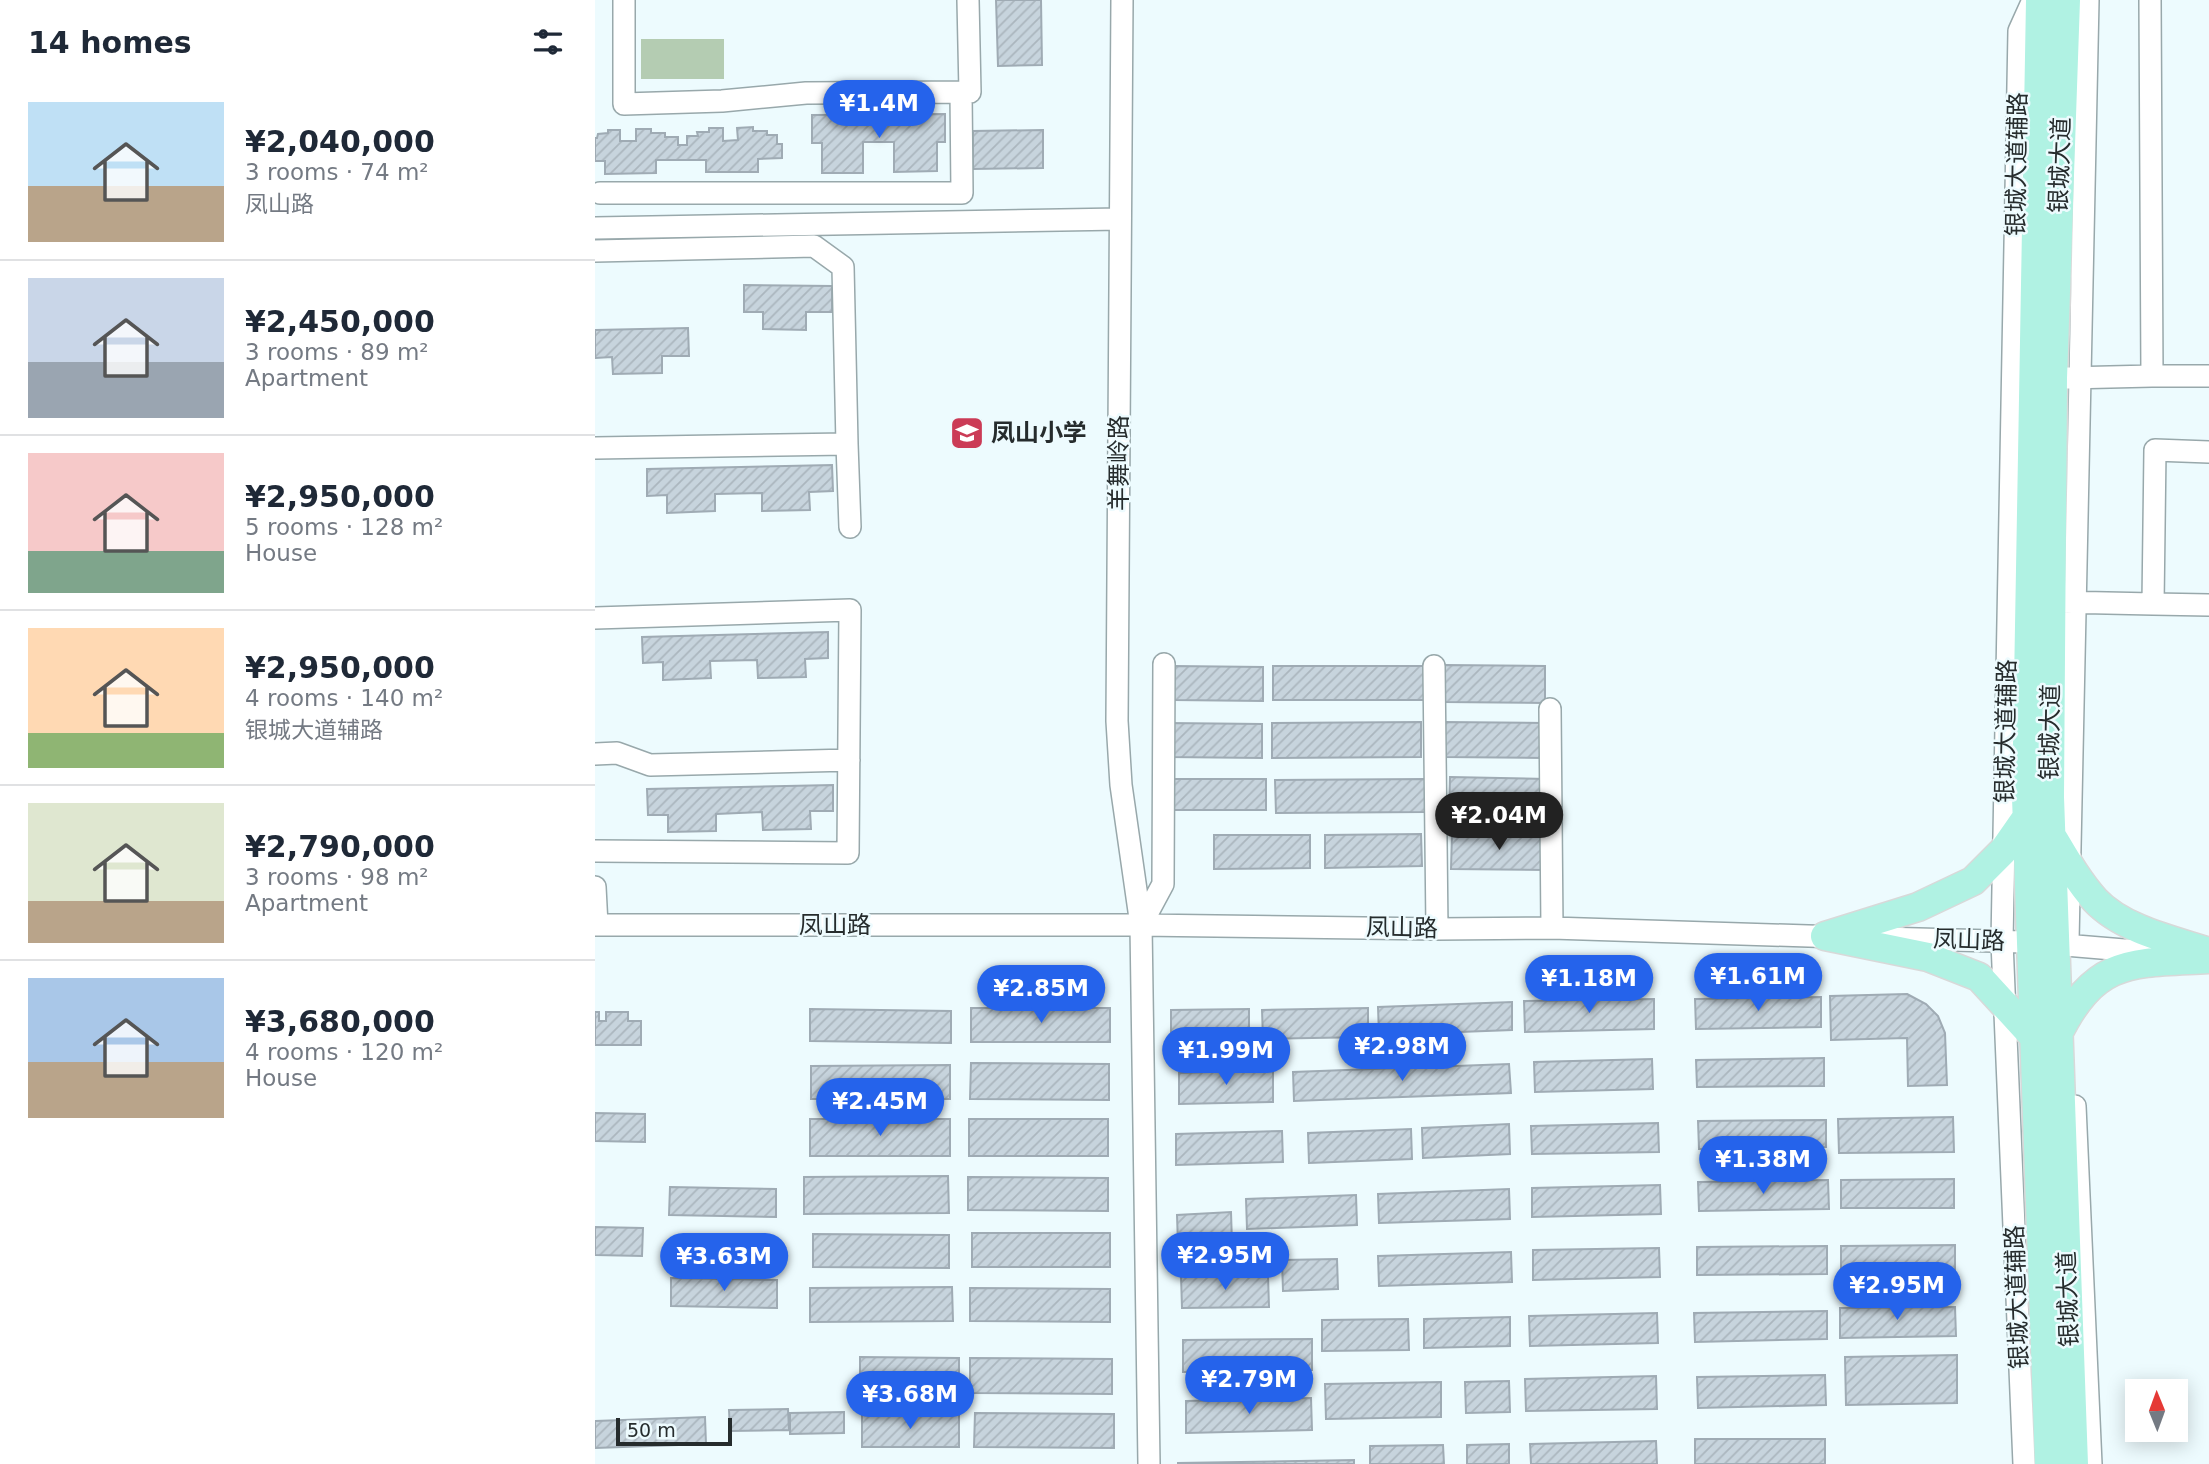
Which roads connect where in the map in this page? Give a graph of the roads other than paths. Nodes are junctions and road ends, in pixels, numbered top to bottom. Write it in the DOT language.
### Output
graph roads {
  1 [pos="624,0"];
  2 [pos="968,0"];
  3 [pos="1122,0"];
  4 [pos="2032,0"];
  5 [pos="2040,0"];
  6 [pos="2066,0"];
  7 [pos="2088,0"];
  8 [pos="2150,0"];
  9 [pos="961,92"];
  10 [pos="600,193"];
  11 [pos="1120,219"];
  12 [pos="595,228"];
  13 [pos="595,251"];
  14 [pos="2151,376"];
  15 [pos="2209,376"];
  16 [pos="2053,378"];
  17 [pos="847,443"];
  18 [pos="595,448"];
  19 [pos="2209,452"];
  20 [pos="850,527"];
  21 [pos="2051,602"];
  22 [pos="2153,604"];
  23 [pos="2209,605"];
  24 [pos="595,618"];
  25 [pos="1164,664"];
  26 [pos="1434,666"];
  27 [pos="1550,709"];
  28 [pos="595,754"];
  29 [pos="849,760"];
  30 [pos="2026,818"];
  31 [pos="2051,833"];
  32 [pos="595,851"];
  33 [pos="2003,851"];
  34 [pos="2069,864"];
  35 [pos="595,887"];
  36 [pos="596,925"];
  37 [pos="1141,925"];
  38 [pos="1552,928"];
  39 [pos="1437,929"];
  40 [pos="1825,936"];
  41 [pos="2002,942"];
  42 [pos="2051,944"];
  43 [pos="2209,956"];
  44 [pos="2004,1006"];
  45 [pos="2070,1008"];
  46 [pos="2046,1035"];
  47 [pos="1149,1464"];
  48 [pos="2024,1464"];
  49 [pos="2049,1464"];
  50 [pos="2074,1464"];
  51 [pos="2091,1464"];
  1 -- 9 [label="street"];
  2 -- 9 [label="street"];
  3 -- 11 [label="street, 羊舞岭路"];
  4 -- 33 [label="street, 银城大道辅路"];
  5 -- 30 [label="main road, 银城大道"];
  6 -- 16 [label="main road, 银城大道"];
  7 -- 34 [label="street"];
  8 -- 14 [label="street"];
  9 -- 10 [label="street"];
  11 -- 12 [label="street"];
  11 -- 37 [label="street, 羊舞岭路"];
  13 -- 17 [label="street"];
  14 -- 15 [label="street"];
  14 -- 16 [label="street"];
  16 -- 21 [label="main road, 银城大道"];
  17 -- 18 [label="street"];
  17 -- 20 [label="street"];
  19 -- 22 [label="street"];
  21 -- 22 [label="street"];
  21 -- 31 [label="main road, 银城大道"];
  22 -- 23 [label="street"];
  24 -- 29 [label="street"];
  25 -- 37 [label="street"];
  26 -- 39 [label="street"];
  27 -- 38 [label="street"];
  28 -- 29 [label="street"];
  29 -- 32 [label="street"];
  30 -- 33 [label="main road"];
  30 -- 42 [label="main road, 银城大道"];
  31 -- 34 [label="main road"];
  31 -- 42 [label="main road, 银城大道"];
  33 -- 40 [label="main road"];
  33 -- 41 [label="street, 银城大道辅路"];
  34 -- 42 [label="street"];
  34 -- 43 [label="main road"];
  35 -- 36 [label="street"];
  36 -- 37 [label="street, 凤山路"];
  37 -- 39 [label="street, 凤山路"];
  37 -- 47 [label="street, 羊舞岭路"];
  38 -- 39 [label="street, 凤山路"];
  38 -- 40 [label="street, 凤山路"];
  40 -- 41 [label="street, 凤山路"];
  40 -- 44 [label="main road"];
  41 -- 42 [label="street, 凤山路"];
  41 -- 44 [label="street, 银城大道辅路"];
  42 -- 43 [label="street, 凤山路"];
  42 -- 45 [label="street"];
  42 -- 46 [label="main road, 银城大道"];
  43 -- 45 [label="main road"];
  44 -- 46 [label="main road"];
  44 -- 48 [label="street, 银城大道辅路"];
  45 -- 46 [label="main road"];
  45 -- 51 [label="street"];
  46 -- 49 [label="main road, 银城大道"];
  46 -- 50 [label="main road, 银城大道"];
}
